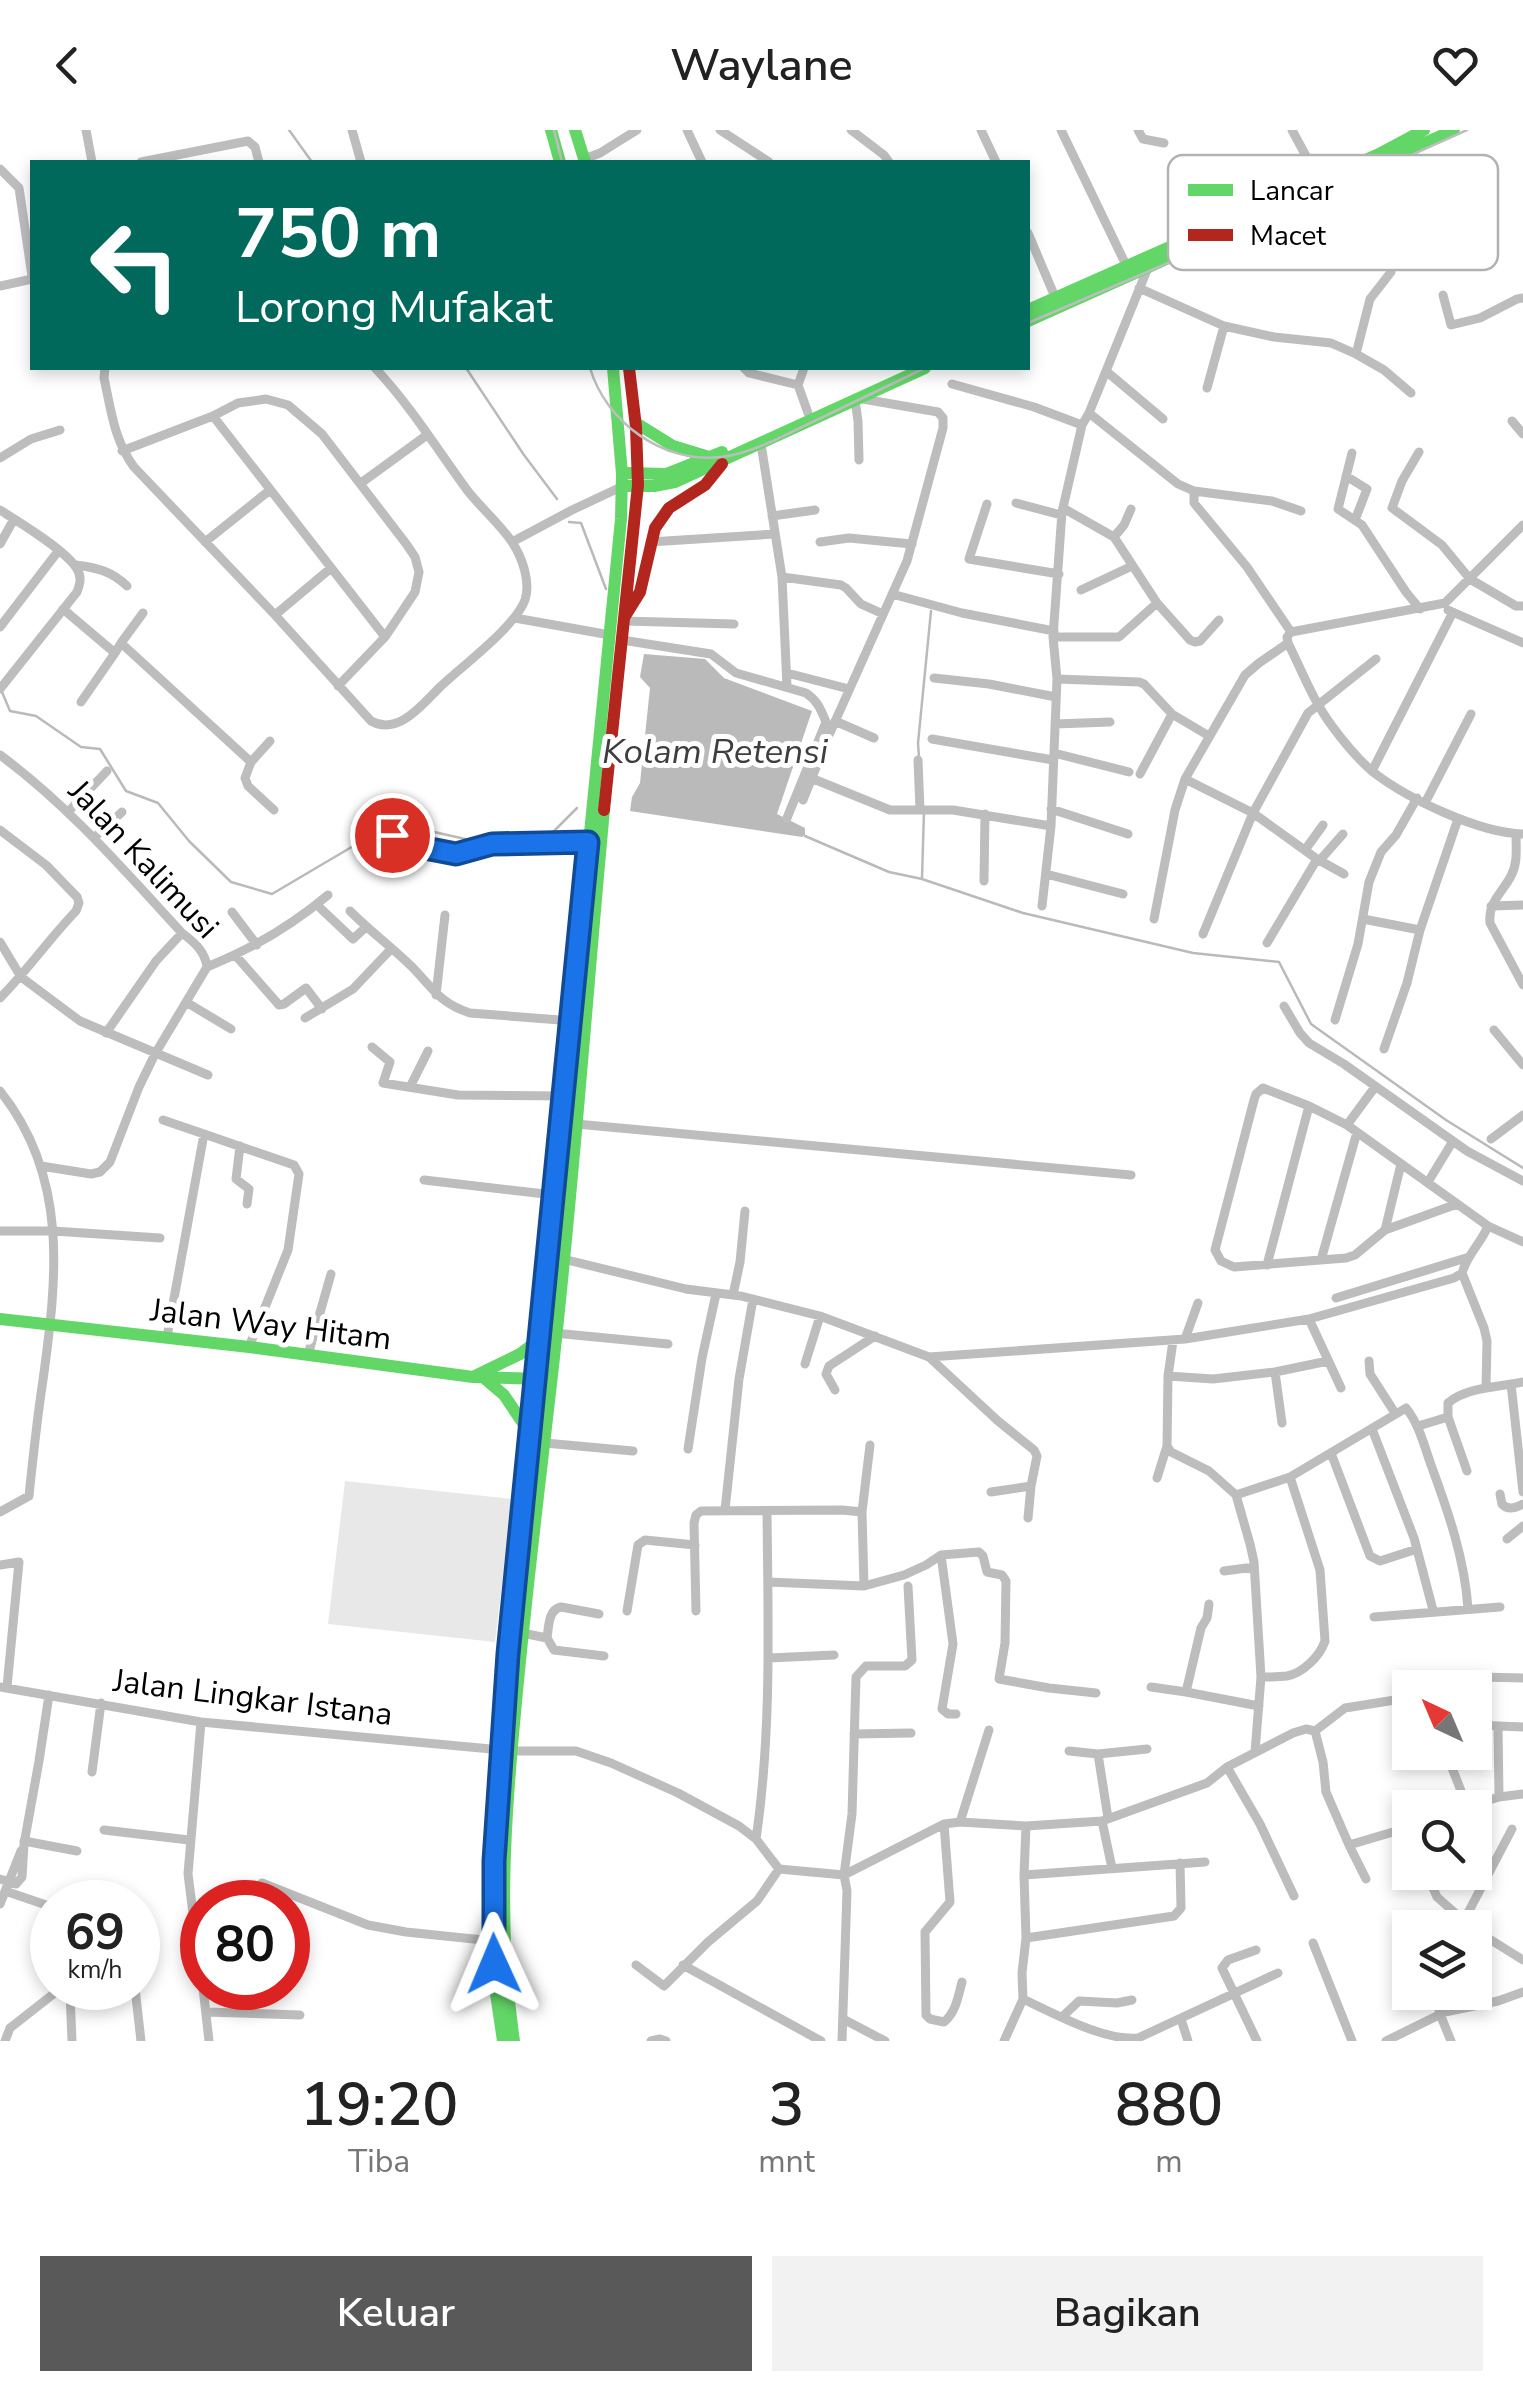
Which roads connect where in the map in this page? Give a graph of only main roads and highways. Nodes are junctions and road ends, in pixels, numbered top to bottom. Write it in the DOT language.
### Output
graph roads {
  1 [pos="551,130"];
  2 [pos="575,130"];
  3 [pos="1424,130"];
  4 [pos="1454,130"];
  5 [pos="1377,155"];
  6 [pos="1398,155"];
  7 [pos="559,160"];
  8 [pos="584,160"];
  9 [pos="1168,247"];
  10 [pos="1168,260"];
  11 [pos="1030,309"];
  12 [pos="1030,321"];
  13 [pos="613,370"];
  14 [pos="630,370"];
  15 [pos="901,370"];
  16 [pos="921,370"];
  17 [pos="636,423"];
  18 [pos="710,457"];
  19 [pos="726,460"];
  20 [pos="638,479"];
  21 [pos="622,480"];
  22 [pos="624,619"];
  23 [pos="616,638"];
  24 [pos="578,1022"];
  25 [pos="555,1258"];
  26 [pos="0,1319"];
  27 [pos="548,1336"];
  28 [pos="478,1378"];
  29 [pos="536,1378"];
  30 [pos="552,1379"];
  31 [pos="529,1432"];
  32 [pos="507,1750"];
  33 [pos="503,2041"];
  34 [pos="514,2041"];
  1 -- 7 [label="main road"];
  2 -- 8 [label="main road"];
  3 -- 5 [label="main road"];
  4 -- 6 [label="main road"];
  9 -- 11 [label="main road"];
  10 -- 12 [label="main road"];
  13 -- 21 [label="main road"];
  14 -- 17 [label="main road"];
  15 -- 18 [label="main road"];
  16 -- 19 [label="main road"];
  17 -- 18 [label="main road"];
  17 -- 20 [label="main road"];
  18 -- 20 [label="main road"];
  19 -- 20 [label="main road"];
  19 -- 22 [label="main road"];
  20 -- 21 [label="main road"];
  20 -- 22 [label="main road"];
  21 -- 23 [label="main road"];
  22 -- 23 [label="main road"];
  23 -- 24 [label="main road"];
  23 -- 24 [label="main road"];
  24 -- 25 [label="main road"];
  24 -- 25 [label="main road"];
  25 -- 27 [label="main road"];
  26 -- 28 [label="main road, Jalan Way Hitam"];
  27 -- 28 [label="main road"];
  27 -- 29 [label="main road"];
  27 -- 30 [label="main road"];
  28 -- 29 [label="main road, Jalan Way Hitam"];
  28 -- 31 [label="main road"];
  29 -- 30 [label="main road, Jalan Way Hitam"];
  29 -- 31 [label="main road"];
  30 -- 32 [label="main road"];
  31 -- 32 [label="main road"];
  32 -- 33 [label="main road"];
  32 -- 34 [label="main road"];
}
